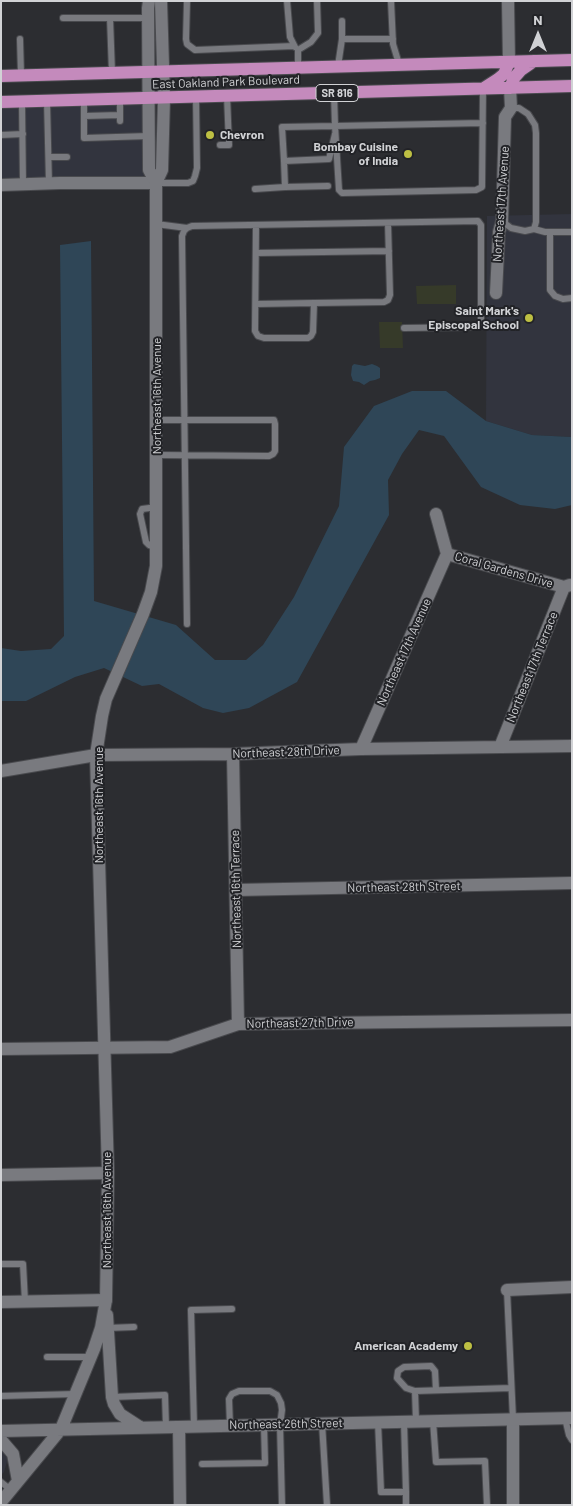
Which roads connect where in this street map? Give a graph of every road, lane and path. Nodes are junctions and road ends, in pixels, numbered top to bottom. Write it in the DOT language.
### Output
graph roads {
  1 [pos="149,1"];
  2 [pos="161,1"];
  3 [pos="187,1"];
  4 [pos="287,1"];
  5 [pos="317,1"];
  6 [pos="391,1"];
  7 [pos="508,1"];
  8 [pos="63,18"];
  9 [pos="110,18"];
  10 [pos="148,18"];
  11 [pos="342,21"];
  12 [pos="20,39"];
  13 [pos="342,39"];
  14 [pos="393,39"];
  15 [pos="296,48"];
  16 [pos="572,60"];
  17 [pos="535,61"];
  18 [pos="509,62"];
  19 [pos="399,64"];
  20 [pos="338,66"];
  21 [pos="298,67"];
  22 [pos="149,71"];
  23 [pos="163,71"];
  24 [pos="112,72"];
  25 [pos="21,75"];
  26 [pos="1,76"];
  27 [pos="572,86"];
  28 [pos="483,88"];
  29 [pos="510,88"];
  30 [pos="334,93"];
  31 [pos="227,96"];
  32 [pos="196,97"];
  33 [pos="148,98"];
  34 [pos="164,98"];
  35 [pos="120,99"];
  36 [pos="84,100"];
  37 [pos="47,101"];
  38 [pos="1,102"];
  39 [pos="22,102"];
  40 [pos="511,108"];
  41 [pos="84,116"];
  42 [pos="483,123"];
  43 [pos="335,126"];
  44 [pos="23,134"];
  45 [pos="335,134"];
  46 [pos="1,135"];
  47 [pos="149,136"];
  48 [pos="220,145"];
  49 [pos="49,157"];
  50 [pos="68,157"];
  51 [pos="284,160"];
  52 [pos="49,184"];
  53 [pos="156,184"];
  54 [pos="23,185"];
  55 [pos="1,186"];
  56 [pos="328,186"];
  57 [pos="285,187"];
  58 [pos="255,189"];
  59 [pos="502,221"];
  60 [pos="388,223"];
  61 [pos="156,224"];
  62 [pos="256,225"];
  63 [pos="187,228"];
  64 [pos="534,229"];
  65 [pos="550,232"];
  66 [pos="572,232"];
  67 [pos="389,251"];
  68 [pos="256,252"];
  69 [pos="496,293"];
  70 [pos="572,298"];
  71 [pos="314,303"];
  72 [pos="256,304"];
  73 [pos="404,328"];
  74 [pos="157,420"];
  75 [pos="184,420"];
  76 [pos="157,455"];
  77 [pos="184,456"];
  78 [pos="157,507"];
  79 [pos="436,514"];
  80 [pos="157,548"];
  81 [pos="447,554"];
  82 [pos="568,586"];
  83 [pos="186,624"];
  84 [pos="572,746"];
  85 [pos="500,748"];
  86 [pos="361,749"];
  87 [pos="233,754"];
  88 [pos="96,755"];
  89 [pos="1,771"];
  90 [pos="572,883"];
  91 [pos="236,890"];
  92 [pos="572,1020"];
  93 [pos="238,1024"];
  94 [pos="104,1047"];
  95 [pos="1,1049"];
  96 [pos="108,1173"];
  97 [pos="1,1175"];
  98 [pos="1,1264"];
  99 [pos="572,1287"];
  100 [pos="507,1290"];
  101 [pos="106,1300"];
  102 [pos="1,1302"];
  103 [pos="25,1302"];
  104 [pos="232,1309"];
  105 [pos="134,1327"];
  106 [pos="104,1328"];
  107 [pos="47,1357"];
  108 [pos="91,1357"];
  109 [pos="511,1388"];
  110 [pos="436,1390"];
  111 [pos="415,1391"];
  112 [pos="76,1394"];
  113 [pos="1,1396"];
  114 [pos="112,1396"];
  115 [pos="568,1418"];
  116 [pos="513,1419"];
  117 [pos="433,1421"];
  118 [pos="378,1422"];
  119 [pos="410,1422"];
  120 [pos="322,1424"];
  121 [pos="264,1425"];
  122 [pos="280,1425"];
  123 [pos="194,1426"];
  124 [pos="230,1426"];
  125 [pos="166,1427"];
  126 [pos="179,1427"];
  127 [pos="141,1428"];
  128 [pos="61,1429"];
  129 [pos="1,1431"];
  130 [pos="1,1440"];
  131 [pos="572,1440"];
  132 [pos="202,1464"];
  133 [pos="10,1484"];
  134 [pos="406,1492"];
  135 [pos="1,1502"];
  136 [pos="180,1505"];
  137 [pos="282,1505"];
  138 [pos="327,1505"];
  139 [pos="406,1505"];
  140 [pos="488,1505"];
  141 [pos="513,1505"];
  1 -- 10 [label="street, Northeast 16th Avenue"];
  2 -- 23 [label="street, Northeast 16th Avenue"];
  3 -- 15 [label="lane"];
  4 -- 15 [label="lane"];
  5 -- 15 [label="lane"];
  6 -- 14 [label="lane"];
  7 -- 18 [label="street"];
  8 -- 9 [label="lane"];
  9 -- 10 [label="lane"];
  9 -- 24 [label="lane"];
  10 -- 22 [label="street, Northeast 16th Avenue"];
  11 -- 13 [label="lane"];
  12 -- 25 [label="lane"];
  13 -- 14 [label="lane"];
  13 -- 20 [label="lane"];
  14 -- 19 [label="lane"];
  15 -- 21 [label="lane"];
  16 -- 17 [label="main road, East Oakland Park Boulevard / SR 816"];
  17 -- 18 [label="main road, East Oakland Park Boulevard / SR 816"];
  17 -- 29 [label="main road"];
  18 -- 19 [label="main road, East Oakland Park Boulevard / SR 816"];
  18 -- 28 [label="main road"];
  19 -- 20 [label="main road, East Oakland Park Boulevard / SR 816"];
  20 -- 21 [label="main road, East Oakland Park Boulevard / SR 816"];
  21 -- 23 [label="main road, East Oakland Park Boulevard / SR 816"];
  22 -- 23 [label="main road, East Oakland Park Boulevard / SR 816"];
  22 -- 24 [label="main road, East Oakland Park Boulevard / SR 816"];
  22 -- 33 [label="street, Northeast 16th Avenue"];
  23 -- 34 [label="street, Northeast 16th Avenue"];
  24 -- 25 [label="main road, East Oakland Park Boulevard / SR 816"];
  25 -- 26 [label="main road, East Oakland Park Boulevard / SR 816"];
  27 -- 29 [label="main road, East Oakland Park Boulevard / SR 816"];
  28 -- 29 [label="main road, East Oakland Park Boulevard / SR 816"];
  28 -- 30 [label="main road, East Oakland Park Boulevard / SR 816"];
  28 -- 42 [label="lane"];
  29 -- 40 [label="street, Northeast 17th Avenue"];
  30 -- 31 [label="main road, East Oakland Park Boulevard / SR 816"];
  30 -- 43 [label="lane"];
  31 -- 32 [label="main road, East Oakland Park Boulevard / SR 816"];
  31 -- 48 [label="lane"];
  32 -- 34 [label="main road, East Oakland Park Boulevard / SR 816"];
  32 -- 53 [label="lane"];
  33 -- 34 [label="main road, East Oakland Park Boulevard / SR 816"];
  33 -- 35 [label="main road, East Oakland Park Boulevard / SR 816"];
  33 -- 47 [label="street, Northeast 16th Avenue"];
  34 -- 53 [label="street, Northeast 16th Avenue"];
  35 -- 36 [label="main road, East Oakland Park Boulevard / SR 816"];
  35 -- 41 [label="lane"];
  36 -- 37 [label="main road, East Oakland Park Boulevard / SR 816"];
  36 -- 41 [label="lane"];
  37 -- 39 [label="main road, East Oakland Park Boulevard / SR 816"];
  37 -- 49 [label="lane"];
  38 -- 39 [label="main road, East Oakland Park Boulevard / SR 816"];
  39 -- 44 [label="lane"];
  40 -- 59 [label="street, Northeast 17th Avenue"];
  40 -- 64 [label="lane"];
  41 -- 47 [label="lane"];
  42 -- 43 [label="lane"];
  42 -- 45 [label="lane"];
  43 -- 45 [label="lane"];
  43 -- 51 [label="lane"];
  44 -- 46 [label="lane"];
  44 -- 54 [label="lane"];
  45 -- 51 [label="lane"];
  47 -- 53 [label="street, Northeast 16th Avenue"];
  49 -- 50 [label="lane"];
  49 -- 52 [label="lane"];
  51 -- 57 [label="lane"];
  52 -- 53 [label="street"];
  52 -- 54 [label="street"];
  53 -- 61 [label="street, Northeast 16th Avenue"];
  54 -- 55 [label="street"];
  56 -- 57 [label="lane"];
  57 -- 58 [label="lane"];
  59 -- 64 [label="lane"];
  59 -- 69 [label="street, Northeast 17th Avenue"];
  60 -- 62 [label="lane"];
  60 -- 67 [label="lane"];
  60 -- 73 [label="lane"];
  61 -- 63 [label="lane"];
  61 -- 74 [label="street, Northeast 16th Avenue"];
  62 -- 63 [label="lane"];
  62 -- 68 [label="lane"];
  63 -- 75 [label="lane"];
  64 -- 65 [label="lane"];
  65 -- 66 [label="lane"];
  65 -- 70 [label="lane"];
  67 -- 68 [label="lane"];
  67 -- 71 [label="lane"];
  68 -- 72 [label="lane"];
  71 -- 72 [label="lane"];
  71 -- 72 [label="lane"];
  74 -- 75 [label="lane"];
  74 -- 76 [label="street, Northeast 16th Avenue"];
  75 -- 77 [label="lane"];
  75 -- 77 [label="lane"];
  76 -- 77 [label="lane"];
  76 -- 78 [label="street, Northeast 16th Avenue"];
  77 -- 83 [label="lane"];
  78 -- 80 [label="street, Northeast 16th Avenue"];
  78 -- 80 [label="lane"];
  79 -- 81 [label="street, Coral Gardens Drive"];
  80 -- 88 [label="street, Northeast 16th Avenue"];
  81 -- 82 [label="street, Coral Gardens Drive"];
  81 -- 86 [label="street, Northeast 17th Avenue"];
  82 -- 85 [label="street, Northeast 17th Terrace"];
  84 -- 85 [label="street, Northeast 28th Drive"];
  85 -- 86 [label="street, Northeast 28th Drive"];
  86 -- 87 [label="street, Northeast 28th Drive"];
  87 -- 88 [label="street, Northeast 28th Drive"];
  87 -- 91 [label="street, Northeast 16th Terrace"];
  88 -- 89 [label="street, Northeast 28th Drive"];
  88 -- 94 [label="street, Northeast 16th Avenue"];
  90 -- 91 [label="street, Northeast 28th Street"];
  91 -- 93 [label="street, Northeast 16th Terrace"];
  92 -- 93 [label="street, Northeast 27th Drive"];
  93 -- 94 [label="street, Northeast 27th Drive"];
  94 -- 95 [label="street, Northeast 27th Drive"];
  94 -- 96 [label="street, Northeast 16th Avenue"];
  96 -- 97 [label="street"];
  96 -- 101 [label="street, Northeast 16th Avenue"];
  98 -- 103 [label="lane"];
  99 -- 100 [label="street"];
  100 -- 109 [label="lane"];
  101 -- 103 [label="street"];
  101 -- 106 [label="street, Northeast 16th Avenue"];
  102 -- 103 [label="street"];
  104 -- 123 [label="lane"];
  105 -- 106 [label="lane"];
  106 -- 108 [label="street"];
  106 -- 114 [label="street, Northeast 16th Avenue"];
  107 -- 108 [label="lane"];
  108 -- 112 [label="street"];
  109 -- 110 [label="lane"];
  109 -- 116 [label="lane"];
  110 -- 111 [label="lane"];
  110 -- 111 [label="lane"];
  111 -- 119 [label="lane"];
  112 -- 113 [label="lane"];
  112 -- 128 [label="street"];
  114 -- 125 [label="lane"];
  114 -- 127 [label="street"];
  115 -- 116 [label="street, Northeast 26th Street"];
  115 -- 131 [label="lane"];
  116 -- 117 [label="street, Northeast 26th Street"];
  116 -- 141 [label="street"];
  117 -- 119 [label="street, Northeast 26th Street"];
  117 -- 140 [label="lane"];
  118 -- 119 [label="street, Northeast 26th Street"];
  118 -- 120 [label="street, Northeast 26th Street"];
  118 -- 134 [label="lane"];
  119 -- 134 [label="lane"];
  120 -- 122 [label="street, Northeast 26th Street"];
  120 -- 138 [label="lane"];
  121 -- 122 [label="street, Northeast 26th Street"];
  121 -- 124 [label="street, Northeast 26th Street"];
  121 -- 132 [label="lane"];
  122 -- 124 [label="lane"];
  122 -- 137 [label="lane"];
  123 -- 124 [label="street, Northeast 26th Street"];
  123 -- 126 [label="street, Northeast 26th Street"];
  125 -- 126 [label="street, Northeast 26th Street"];
  125 -- 127 [label="street, Northeast 26th Street"];
  126 -- 136 [label="street"];
  127 -- 128 [label="street, Northeast 26th Street"];
  128 -- 129 [label="street, Northeast 26th Street"];
  128 -- 133 [label="street"];
  130 -- 133 [label="street"];
  133 -- 135 [label="street"];
  134 -- 139 [label="lane"];
}
